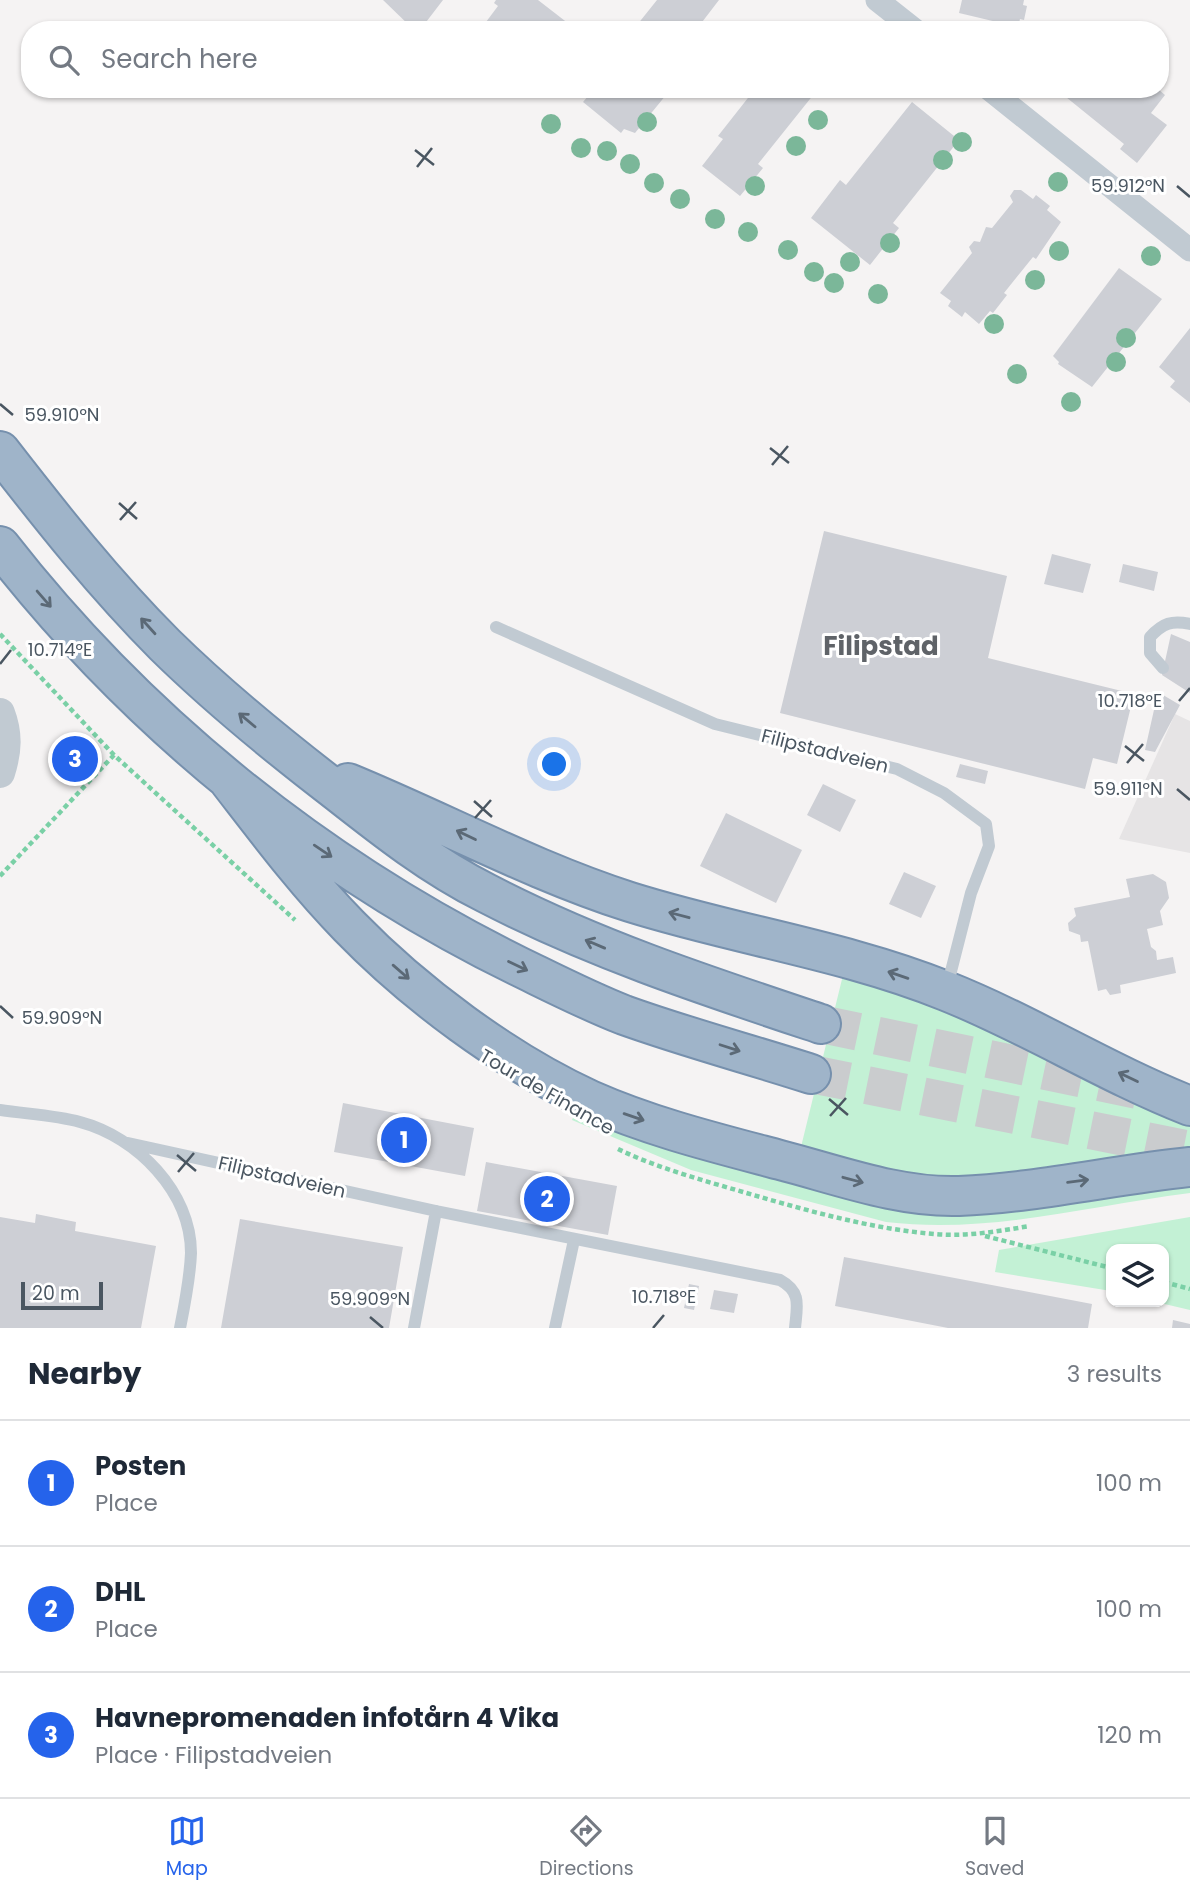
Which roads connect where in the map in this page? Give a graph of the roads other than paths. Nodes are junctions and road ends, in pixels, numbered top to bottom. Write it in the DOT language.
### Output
graph roads {
  1 [pos="877,0"];
  2 [pos="904,21"];
  3 [pos="1000,98"];
  4 [pos="1190,250"];
  5 [pos="0,451"];
  6 [pos="0,546"];
  7 [pos="1190,624"];
  8 [pos="496,627"];
  9 [pos="1163,668"];
  10 [pos="0,713"];
  11 [pos="300,762"];
  12 [pos="0,773"];
  13 [pos="229,781"];
  14 [pos="945,991"];
  15 [pos="821,1024"];
  16 [pos="811,1074"];
  17 [pos="1190,1106"];
  18 [pos="0,1110"];
  19 [pos="128,1143"];
  20 [pos="1190,1167"];
  21 [pos="436,1211"];
  22 [pos="574,1240"];
  23 [pos="180,1328"];
  24 [pos="414,1328"];
  25 [pos="555,1328"];
  26 [pos="795,1328"];
  1 -- 2 [label="street"];
  3 -- 4 [label="street"];
  11 -- 5 [label="highway, one-way"];
  6 -- 13 [label="highway, one-way"];
  7 -- 9 [label="lane"];
  8 -- 14 [label="lane, Filipstadveien"];
  10 -- 12 [label="street"];
  14 -- 11 [label="highway, one-way"];
  15 -- 11 [label="highway, one-way"];
  13 -- 16 [label="highway, one-way"];
  13 -- 20 [label="highway, one-way"];
  17 -- 14 [label="highway, one-way"];
  18 -- 19 [label="lane, Filipstadveien"];
  19 -- 21 [label="lane, Filipstadveien"];
  19 -- 23 [label="lane, Filipstadveien"];
  21 -- 22 [label="lane, Filipstadveien"];
  21 -- 24 [label="lane"];
  22 -- 25 [label="lane"];
  22 -- 26 [label="lane, Filipstadveien"];
}
